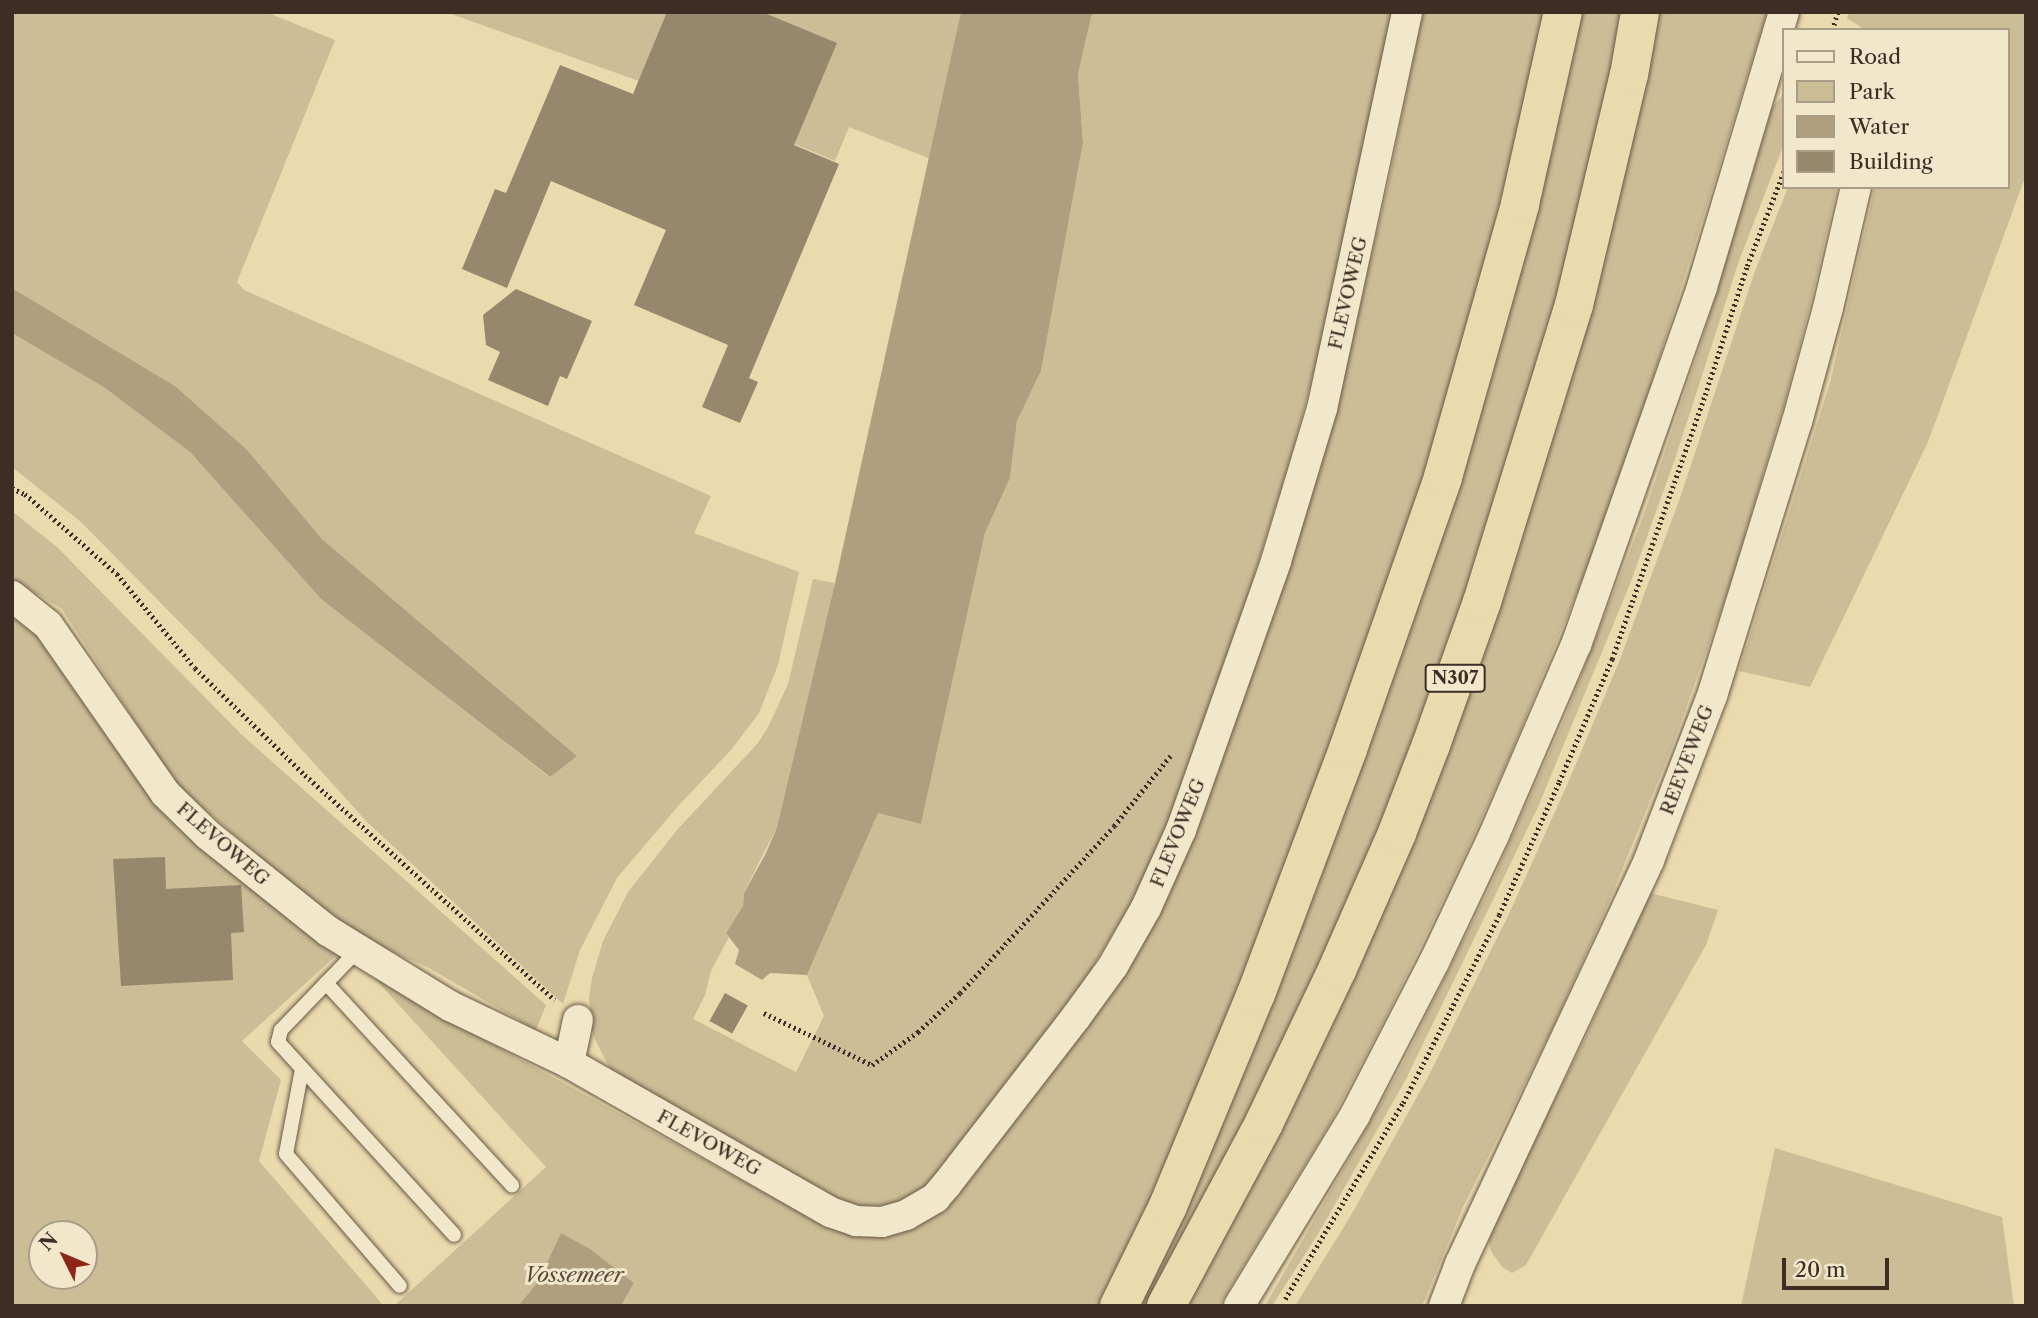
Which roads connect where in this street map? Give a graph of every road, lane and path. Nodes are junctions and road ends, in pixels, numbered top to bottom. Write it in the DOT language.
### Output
graph roads {
  1 [pos="1407,12"];
  2 [pos="1563,12"];
  3 [pos="1640,12"];
  4 [pos="1782,26"];
  5 [pos="1856,189"];
  6 [pos="12,488"];
  7 [pos="12,596"];
  8 [pos="1175,749"];
  9 [pos="358,950"];
  10 [pos="326,983"];
  11 [pos="764,1013"];
  12 [pos="578,1020"];
  13 [pos="569,1063"];
  14 [pos="303,1069"];
  15 [pos="512,1185"];
  16 [pos="454,1235"];
  17 [pos="400,1286"];
  18 [pos="1119,1306"];
  19 [pos="1167,1306"];
  20 [pos="1239,1306"];
  21 [pos="1444,1306"];
  1 -- 13 [label="street, FLEVOWEG"];
  2 -- 18 [label="highway"];
  3 -- 19 [label="highway, N307"];
  4 -- 20 [label="street"];
  5 -- 21 [label="street, REEVEWEG"];
  6 -- 12 [label="path"];
  7 -- 9 [label="street, FLEVOWEG"];
  8 -- 11 [label="path"];
  9 -- 10 [label="lane"];
  9 -- 13 [label="street, FLEVOWEG"];
  10 -- 14 [label="lane"];
  10 -- 15 [label="lane"];
  12 -- 13 [label="street"];
  14 -- 16 [label="lane"];
  14 -- 17 [label="lane"];
}
